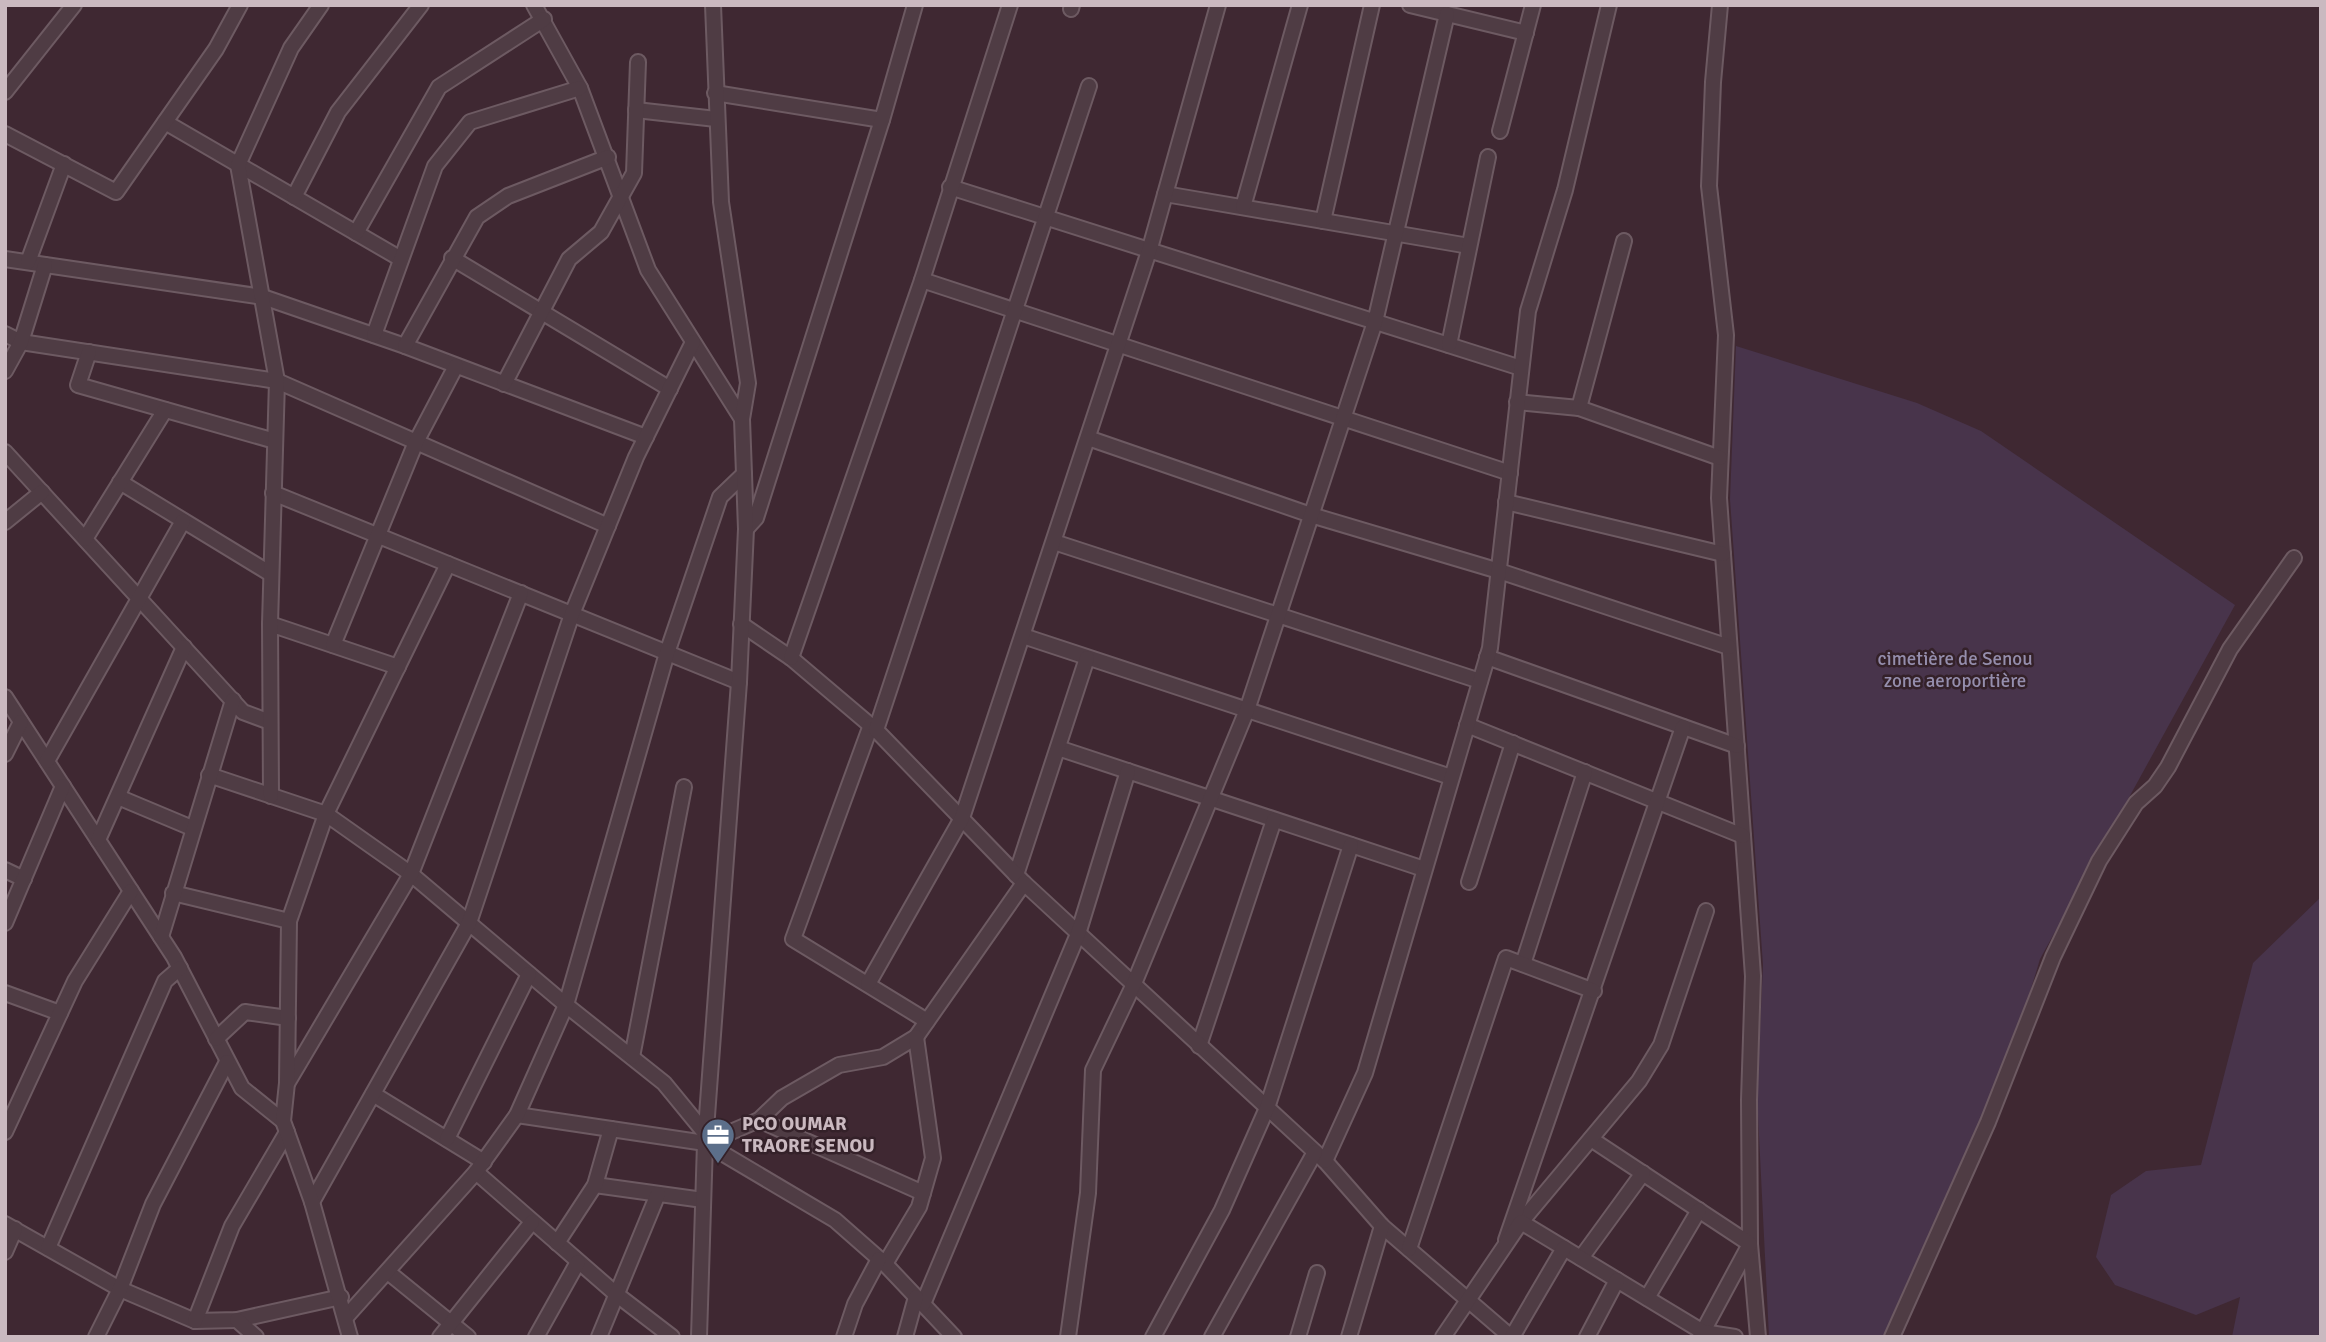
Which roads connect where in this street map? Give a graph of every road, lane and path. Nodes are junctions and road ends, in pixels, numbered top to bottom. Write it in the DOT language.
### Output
graph roads {
  1 [pos="74,5"];
  2 [pos="240,5"];
  3 [pos="321,5"];
  4 [pos="421,5"];
  5 [pos="534,5"];
  6 [pos="915,5"];
  7 [pos="1010,5"];
  8 [pos="1218,5"];
  9 [pos="1300,5"];
  10 [pos="1372,5"];
  11 [pos="1410,5"];
  12 [pos="1533,5"];
  13 [pos="1609,5"];
  14 [pos="1720,5"];
  15 [pos="714,6"];
  16 [pos="1447,14"];
  17 [pos="544,19"];
  18 [pos="1526,33"];
  19 [pos="638,62"];
  20 [pos="1089,86"];
  21 [pos="580,88"];
  22 [pos="5,92"];
  23 [pos="715,93"];
  24 [pos="636,110"];
  25 [pos="716,119"];
  26 [pos="882,120"];
  27 [pos="165,122"];
  28 [pos="1500,131"];
  29 [pos="5,134"];
  30 [pos="608,157"];
  31 [pos="1488,157"];
  32 [pos="64,164"];
  33 [pos="238,165"];
  34 [pos="950,187"];
  35 [pos="1165,194"];
  36 [pos="622,196"];
  37 [pos="294,197"];
  38 [pos="1243,208"];
  39 [pos="1047,217"];
  40 [pos="1323,221"];
  41 [pos="356,233"];
  42 [pos="1395,233"];
  43 [pos="1624,241"];
  44 [pos="1469,246"];
  45 [pos="1150,248"];
  46 [pos="5,258"];
  47 [pos="452,258"];
  48 [pos="401,259"];
  49 [pos="28,262"];
  50 [pos="45,264"];
  51 [pos="922,280"];
  52 [pos="263,297"];
  53 [pos="1017,311"];
  54 [pos="541,312"];
  55 [pos="1375,322"];
  56 [pos="5,334"];
  57 [pos="374,335"];
  58 [pos="21,342"];
  59 [pos="693,342"];
  60 [pos="1118,345"];
  61 [pos="1449,345"];
  62 [pos="405,346"];
  63 [pos="89,352"];
  64 [pos="456,366"];
  65 [pos="1521,368"];
  66 [pos="5,371"];
  67 [pos="276,381"];
  68 [pos="504,384"];
  69 [pos="670,389"];
  70 [pos="1517,402"];
  71 [pos="1579,408"];
  72 [pos="165,410"];
  73 [pos="1343,418"];
  74 [pos="741,419"];
  75 [pos="646,437"];
  76 [pos="1088,438"];
  77 [pos="275,442"];
  78 [pos="416,442"];
  79 [pos="7,456"];
  80 [pos="1720,458"];
  81 [pos="1510,473"];
  82 [pos="744,474"];
  83 [pos="120,482"];
  84 [pos="42,492"];
  85 [pos="274,493"];
  86 [pos="1506,502"];
  87 [pos="1311,515"];
  88 [pos="183,520"];
  89 [pos="5,522"];
  90 [pos="608,526"];
  91 [pos="746,529"];
  92 [pos="377,535"];
  93 [pos="85,539"];
  94 [pos="1054,542"];
  95 [pos="1723,554"];
  96 [pos="2294,558"];
  97 [pos="449,564"];
  98 [pos="1499,571"];
  99 [pos="271,574"];
  100 [pos="521,593"];
  101 [pos="139,598"];
  102 [pos="572,614"];
  103 [pos="1278,615"];
  104 [pos="270,624"];
  105 [pos="741,624"];
  106 [pos="1023,636"];
  107 [pos="332,645"];
  108 [pos="184,647"];
  109 [pos="1730,647"];
  110 [pos="667,653"];
  111 [pos="1087,657"];
  112 [pos="1487,657"];
  113 [pos="791,658"];
  114 [pos="398,667"];
  115 [pos="1480,681"];
  116 [pos="739,682"];
  117 [pos="5,697"];
  118 [pos="233,700"];
  119 [pos="1247,710"];
  120 [pos="21,722"];
  121 [pos="270,722"];
  122 [pos="1467,725"];
  123 [pos="874,727"];
  124 [pos="1683,727"];
  125 [pos="1513,743"];
  126 [pos="1737,747"];
  127 [pos="1058,748"];
  128 [pos="5,754"];
  129 [pos="47,761"];
  130 [pos="1128,771"];
  131 [pos="1585,772"];
  132 [pos="209,775"];
  133 [pos="1451,777"];
  134 [pos="63,786"];
  135 [pos="684,787"];
  136 [pos="271,796"];
  137 [pos="118,797"];
  138 [pos="1210,798"];
  139 [pos="1658,802"];
  140 [pos="326,814"];
  141 [pos="962,818"];
  142 [pos="1274,820"];
  143 [pos="192,828"];
  144 [pos="1743,836"];
  145 [pos="98,840"];
  146 [pos="1351,845"];
  147 [pos="1424,869"];
  148 [pos="5,870"];
  149 [pos="411,874"];
  150 [pos="24,879"];
  151 [pos="1020,879"];
  152 [pos="1469,882"];
  153 [pos="131,891"];
  154 [pos="173,893"];
  155 [pos="1706,911"];
  156 [pos="289,921"];
  157 [pos="5,923"];
  158 [pos="469,923"];
  159 [pos="1079,934"];
  160 [pos="161,937"];
  161 [pos="1523,964"];
  162 [pos="180,968"];
  163 [pos="529,974"];
  164 [pos="867,984"];
  165 [pos="1133,986"];
  166 [pos="1594,991"];
  167 [pos="5,993"];
  168 [pos="566,1005"];
  169 [pos="60,1013"];
  170 [pos="288,1018"];
  171 [pos="927,1021"];
  172 [pos="916,1037"];
  173 [pos="216,1039"];
  174 [pos="1199,1046"];
  175 [pos="632,1057"];
  176 [pos="227,1062"];
  177 [pos="287,1083"];
  178 [pos="373,1094"];
  179 [pos="1267,1108"];
  180 [pos="517,1115"];
  181 [pos="759,1120"];
  182 [pos="285,1126"];
  183 [pos="611,1129"];
  184 [pos="5,1132"];
  185 [pos="705,1138"];
  186 [pos="447,1139"];
  187 [pos="1591,1139"];
  188 [pos="1320,1156"];
  189 [pos="480,1167"];
  190 [pos="1643,1173"];
  191 [pos="594,1185"];
  192 [pos="923,1193"];
  193 [pos="658,1194"];
  194 [pos="703,1200"];
  195 [pos="312,1202"];
  196 [pos="1699,1210"];
  197 [pos="532,1222"];
  198 [pos="1521,1222"];
  199 [pos="10,1226"];
  200 [pos="1382,1226"];
  201 [pos="1506,1240"];
  202 [pos="557,1243"];
  203 [pos="1750,1244"];
  204 [pos="48,1248"];
  205 [pos="1564,1248"];
  206 [pos="1409,1249"];
  207 [pos="5,1252"];
  208 [pos="1581,1258"];
  209 [pos="578,1262"];
  210 [pos="882,1262"];
  211 [pos="388,1272"];
  212 [pos="1317,1273"];
  213 [pos="1617,1280"];
  214 [pos="120,1289"];
  215 [pos="616,1294"];
  216 [pos="341,1297"];
  217 [pos="1647,1298"];
  218 [pos="1468,1299"];
  219 [pos="920,1301"];
  220 [pos="346,1317"];
  221 [pos="237,1320"];
  222 [pos="195,1321"];
  223 [pos="452,1324"];
  224 [pos="1701,1334"];
  225 [pos="951,1336"];
  226 [pos="96,1337"];
  227 [pos="256,1337"];
  228 [pos="350,1337"];
  229 [pos="440,1337"];
  230 [pos="468,1337"];
  231 [pos="536,1337"];
  232 [pos="598,1337"];
  233 [pos="672,1337"];
  234 [pos="699,1337"];
  235 [pos="844,1337"];
  236 [pos="905,1337"];
  237 [pos="1068,1337"];
  238 [pos="1153,1337"];
  239 [pos="1212,1337"];
  240 [pos="1298,1337"];
  241 [pos="1349,1337"];
  242 [pos="1443,1337"];
  243 [pos="1511,1337"];
  244 [pos="1587,1337"];
  245 [pos="1735,1337"];
  246 [pos="1758,1337"];
  247 [pos="1892,1337"];
  1 -- 22 [label="street"];
  2 -- 27 [label="street"];
  3 -- 33 [label="street"];
  4 -- 37 [label="street"];
  5 -- 17 [label="street"];
  6 -- 26 [label="street"];
  7 -- 34 [label="street"];
  8 -- 35 [label="street"];
  9 -- 38 [label="street"];
  10 -- 40 [label="street"];
  11 -- 16 [label="street"];
  12 -- 18 [label="street"];
  13 -- 65 [label="street"];
  14 -- 80 [label="street"];
  15 -- 23 [label="street"];
  16 -- 18 [label="street"];
  16 -- 42 [label="street"];
  17 -- 21 [label="street"];
  17 -- 41 [label="street"];
  18 -- 28 [label="street"];
  19 -- 24 [label="street"];
  20 -- 39 [label="street"];
  21 -- 30 [label="street"];
  21 -- 48 [label="street"];
  23 -- 25 [label="street"];
  23 -- 26 [label="street"];
  24 -- 25 [label="street"];
  24 -- 36 [label="street"];
  25 -- 74 [label="street"];
  26 -- 91 [label="street"];
  27 -- 32 [label="street"];
  27 -- 33 [label="street"];
  29 -- 32 [label="street"];
  30 -- 36 [label="street"];
  30 -- 47 [label="street"];
  31 -- 44 [label="street"];
  32 -- 49 [label="street"];
  33 -- 37 [label="street"];
  33 -- 52 [label="street"];
  34 -- 39 [label="street"];
  34 -- 51 [label="street"];
  35 -- 38 [label="street"];
  35 -- 45 [label="street"];
  36 -- 54 [label="street"];
  36 -- 59 [label="street"];
  37 -- 41 [label="street"];
  38 -- 40 [label="street"];
  39 -- 45 [label="street"];
  39 -- 53 [label="street"];
  40 -- 42 [label="street"];
  41 -- 48 [label="street"];
  42 -- 44 [label="street"];
  42 -- 55 [label="street"];
  43 -- 71 [label="street"];
  44 -- 61 [label="street"];
  45 -- 55 [label="street"];
  45 -- 60 [label="street"];
  46 -- 49 [label="street"];
  47 -- 54 [label="street"];
  47 -- 62 [label="street"];
  48 -- 57 [label="street"];
  49 -- 50 [label="street"];
  50 -- 52 [label="street"];
  50 -- 58 [label="street"];
  51 -- 53 [label="street"];
  51 -- 113 [label="street"];
  52 -- 57 [label="street"];
  52 -- 67 [label="street"];
  53 -- 60 [label="street"];
  53 -- 123 [label="street"];
  54 -- 68 [label="street"];
  54 -- 69 [label="street"];
  55 -- 61 [label="street"];
  55 -- 73 [label="street"];
  56 -- 58 [label="street"];
  57 -- 62 [label="street"];
  58 -- 63 [label="street"];
  58 -- 66 [label="street"];
  59 -- 69 [label="street"];
  59 -- 74 [label="street"];
  60 -- 73 [label="street"];
  60 -- 76 [label="street"];
  61 -- 65 [label="street"];
  62 -- 64 [label="street"];
  63 -- 67 [label="street"];
  63 -- 72 [label="street"];
  64 -- 68 [label="street"];
  64 -- 78 [label="street"];
  65 -- 70 [label="street"];
  67 -- 77 [label="street"];
  67 -- 78 [label="street"];
  68 -- 75 [label="street"];
  69 -- 75 [label="street"];
  70 -- 71 [label="street"];
  70 -- 81 [label="street"];
  71 -- 80 [label="street"];
  72 -- 77 [label="street"];
  72 -- 83 [label="street"];
  73 -- 81 [label="street"];
  73 -- 87 [label="street"];
  74 -- 82 [label="street"];
  75 -- 90 [label="street"];
  76 -- 87 [label="street"];
  76 -- 94 [label="street"];
  77 -- 85 [label="street"];
  78 -- 90 [label="street"];
  78 -- 92 [label="street"];
  79 -- 84 [label="street"];
  80 -- 95 [label="street"];
  81 -- 86 [label="street"];
  82 -- 91 [label="street"];
  82 -- 110 [label="street"];
  83 -- 88 [label="street"];
  83 -- 93 [label="street"];
  84 -- 89 [label="street"];
  84 -- 93 [label="street"];
  85 -- 92 [label="street"];
  85 -- 99 [label="street"];
  86 -- 95 [label="street"];
  86 -- 98 [label="street"];
  87 -- 98 [label="street"];
  87 -- 103 [label="street"];
  88 -- 99 [label="street"];
  88 -- 101 [label="street"];
  90 -- 102 [label="street"];
  91 -- 105 [label="street"];
  92 -- 97 [label="street"];
  92 -- 107 [label="street"];
  93 -- 101 [label="street"];
  94 -- 103 [label="street"];
  94 -- 106 [label="street"];
  95 -- 109 [label="street"];
  96 -- 247 [label="street"];
  97 -- 100 [label="street"];
  97 -- 114 [label="street"];
  98 -- 109 [label="street"];
  98 -- 112 [label="street"];
  99 -- 104 [label="street"];
  100 -- 102 [label="street"];
  100 -- 149 [label="street"];
  101 -- 108 [label="street"];
  101 -- 129 [label="street"];
  102 -- 110 [label="street"];
  102 -- 158 [label="street"];
  103 -- 115 [label="street"];
  103 -- 119 [label="street"];
  104 -- 107 [label="street"];
  104 -- 121 [label="street"];
  105 -- 113 [label="street"];
  105 -- 116 [label="street"];
  106 -- 111 [label="street"];
  106 -- 141 [label="street"];
  107 -- 114 [label="street"];
  108 -- 118 [label="street"];
  108 -- 137 [label="street"];
  109 -- 126 [label="street"];
  110 -- 116 [label="street"];
  110 -- 168 [label="street"];
  111 -- 119 [label="street"];
  111 -- 127 [label="street"];
  112 -- 115 [label="street"];
  112 -- 124 [label="street"];
  113 -- 123 [label="street"];
  114 -- 140 [label="street"];
  115 -- 122 [label="street"];
  116 -- 185 [label="street"];
  117 -- 120 [label="street"];
  118 -- 121 [label="street"];
  118 -- 132 [label="street"];
  119 -- 133 [label="street"];
  119 -- 138 [label="street"];
  120 -- 128 [label="street"];
  120 -- 129 [label="street"];
  121 -- 136 [label="street"];
  122 -- 125 [label="street"];
  122 -- 133 [label="street"];
  123 -- 141 [label="street"];
  123 -- 164 [label="street"];
  124 -- 126 [label="street"];
  124 -- 139 [label="street"];
  125 -- 131 [label="street"];
  125 -- 152 [label="street"];
  126 -- 144 [label="street"];
  127 -- 130 [label="street"];
  127 -- 151 [label="street"];
  129 -- 134 [label="street"];
  130 -- 138 [label="street"];
  130 -- 159 [label="street"];
  131 -- 139 [label="street"];
  131 -- 161 [label="street"];
  132 -- 136 [label="street"];
  132 -- 143 [label="street"];
  133 -- 147 [label="street"];
  134 -- 145 [label="street"];
  134 -- 150 [label="street"];
  135 -- 175 [label="street"];
  136 -- 140 [label="street"];
  137 -- 143 [label="street"];
  137 -- 145 [label="street"];
  138 -- 142 [label="street"];
  138 -- 165 [label="street"];
  139 -- 144 [label="street"];
  139 -- 166 [label="street"];
  140 -- 149 [label="street"];
  140 -- 156 [label="street"];
  141 -- 151 [label="street"];
  141 -- 164 [label="street"];
  142 -- 146 [label="street"];
  142 -- 174 [label="street"];
  143 -- 154 [label="street"];
  144 -- 203 [label="street"];
  145 -- 153 [label="street"];
  146 -- 147 [label="street"];
  146 -- 179 [label="street"];
  147 -- 188 [label="street"];
  148 -- 150 [label="street"];
  149 -- 158 [label="street"];
  149 -- 177 [label="street"];
  150 -- 157 [label="street"];
  151 -- 159 [label="street"];
  151 -- 171 [label="street"];
  153 -- 160 [label="street"];
  153 -- 169 [label="street"];
  154 -- 156 [label="street"];
  154 -- 160 [label="street"];
  155 -- 187 [label="street"];
  156 -- 170 [label="street"];
  158 -- 163 [label="street"];
  158 -- 178 [label="street"];
  159 -- 165 [label="street"];
  159 -- 219 [label="street"];
  160 -- 162 [label="street"];
  161 -- 166 [label="street"];
  161 -- 206 [label="street"];
  162 -- 173 [label="street"];
  162 -- 204 [label="street"];
  163 -- 168 [label="street"];
  163 -- 186 [label="street"];
  164 -- 171 [label="street"];
  165 -- 174 [label="street"];
  165 -- 237 [label="street"];
  166 -- 201 [label="street"];
  167 -- 169 [label="street"];
  168 -- 175 [label="street"];
  168 -- 180 [label="street"];
  169 -- 184 [label="street"];
  170 -- 173 [label="street"];
  170 -- 177 [label="street"];
  171 -- 172 [label="street"];
  172 -- 181 [label="street"];
  172 -- 192 [label="street"];
  173 -- 176 [label="street"];
  174 -- 179 [label="street"];
  175 -- 185 [label="street"];
  176 -- 182 [label="street"];
  176 -- 214 [label="street"];
  177 -- 182 [label="street"];
  178 -- 186 [label="street"];
  178 -- 195 [label="street"];
  179 -- 188 [label="street"];
  179 -- 238 [label="street"];
  180 -- 183 [label="street"];
  180 -- 189 [label="street"];
  181 -- 185 [label="street"];
  181 -- 192 [label="street"];
  182 -- 195 [label="street"];
  182 -- 222 [label="street"];
  183 -- 185 [label="street"];
  183 -- 191 [label="street"];
  185 -- 194 [label="street"];
  185 -- 210 [label="street"];
  186 -- 189 [label="street"];
  187 -- 190 [label="street"];
  187 -- 198 [label="street"];
  188 -- 200 [label="street"];
  188 -- 239 [label="street"];
  189 -- 197 [label="street"];
  189 -- 211 [label="street"];
  190 -- 196 [label="street"];
  190 -- 208 [label="street"];
  191 -- 193 [label="street"];
  191 -- 202 [label="street"];
  192 -- 210 [label="street"];
  193 -- 194 [label="street"];
  193 -- 215 [label="street"];
  194 -- 234 [label="street"];
  195 -- 216 [label="street"];
  196 -- 203 [label="street"];
  196 -- 217 [label="street"];
  197 -- 202 [label="street"];
  197 -- 223 [label="street"];
  198 -- 201 [label="street"];
  198 -- 205 [label="street"];
  199 -- 204 [label="street"];
  199 -- 207 [label="street"];
  200 -- 206 [label="street"];
  200 -- 241 [label="street"];
  201 -- 218 [label="street"];
  202 -- 209 [label="street"];
  203 -- 224 [label="street"];
  203 -- 246 [label="street"];
  204 -- 214 [label="street"];
  205 -- 208 [label="street"];
  205 -- 243 [label="street"];
  206 -- 218 [label="street"];
  208 -- 213 [label="street"];
  209 -- 215 [label="street"];
  209 -- 231 [label="street"];
  210 -- 219 [label="street"];
  210 -- 235 [label="street"];
  211 -- 220 [label="street"];
  211 -- 223 [label="street"];
  212 -- 240 [label="street"];
  213 -- 217 [label="street"];
  213 -- 244 [label="street"];
  214 -- 222 [label="street"];
  214 -- 226 [label="street"];
  215 -- 232 [label="street"];
  215 -- 233 [label="street"];
  216 -- 220 [label="street"];
  216 -- 221 [label="street"];
  217 -- 224 [label="street"];
  218 -- 242 [label="street"];
  218 -- 243 [label="street"];
  219 -- 225 [label="street"];
  219 -- 236 [label="street"];
  220 -- 228 [label="street"];
  221 -- 222 [label="street"];
  221 -- 227 [label="street"];
  223 -- 229 [label="street"];
  223 -- 230 [label="street"];
  224 -- 245 [label="street"];
}
